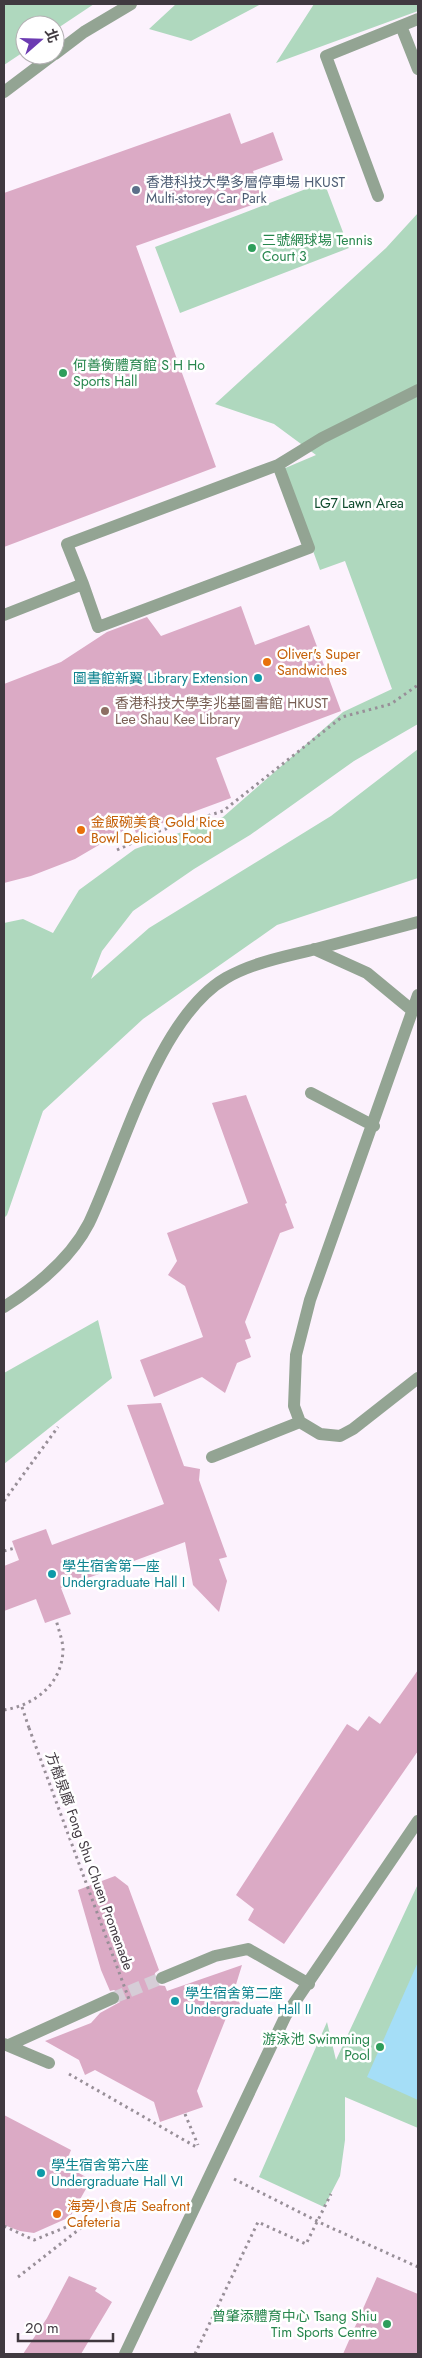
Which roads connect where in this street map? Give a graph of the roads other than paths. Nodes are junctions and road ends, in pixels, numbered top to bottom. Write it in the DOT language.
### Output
graph roads {
  1 [pos="131,4"];
  2 [pos="418,19"];
  3 [pos="401,26"];
  4 [pos="65,46"];
  5 [pos="40,65"];
  6 [pos="418,70"];
  7 [pos="4,92"];
  8 [pos="378,196"];
  9 [pos="418,390"];
  10 [pos="278,464"];
  11 [pos="82,584"];
  12 [pos="4,615"];
  13 [pos="418,922"];
  14 [pos="314,949"];
  15 [pos="418,995"];
  16 [pos="412,1011"];
  17 [pos="311,1093"];
  18 [pos="374,1126"];
  19 [pos="4,1307"];
  20 [pos="418,1378"];
  21 [pos="300,1422"];
  22 [pos="212,1457"];
  23 [pos="418,1821"];
  24 [pos="162,1978"];
  25 [pos="309,1984"];
  26 [pos="113,1998"];
  27 [pos="6,2044"];
  28 [pos="49,2063"];
  29 [pos="125,2354"];
  1 -- 4 [label="lane"];
  2 -- 3 [label="lane"];
  3 -- 6 [label="lane"];
  3 -- 8 [label="lane"];
  5 -- 7 [label="lane"];
  9 -- 10 [label="lane"];
  10 -- 11 [label="lane"];
  10 -- 11 [label="lane"];
  11 -- 12 [label="lane"];
  13 -- 14 [label="lane"];
  14 -- 16 [label="lane"];
  14 -- 19 [label="lane"];
  15 -- 16 [label="lane"];
  16 -- 18 [label="lane"];
  17 -- 18 [label="lane"];
  18 -- 21 [label="lane"];
  20 -- 21 [label="lane"];
  21 -- 22 [label="lane"];
  23 -- 25 [label="lane"];
  24 -- 25 [label="lane"];
  25 -- 29 [label="lane"];
  26 -- 27 [label="lane"];
  27 -- 28 [label="lane"];
}
